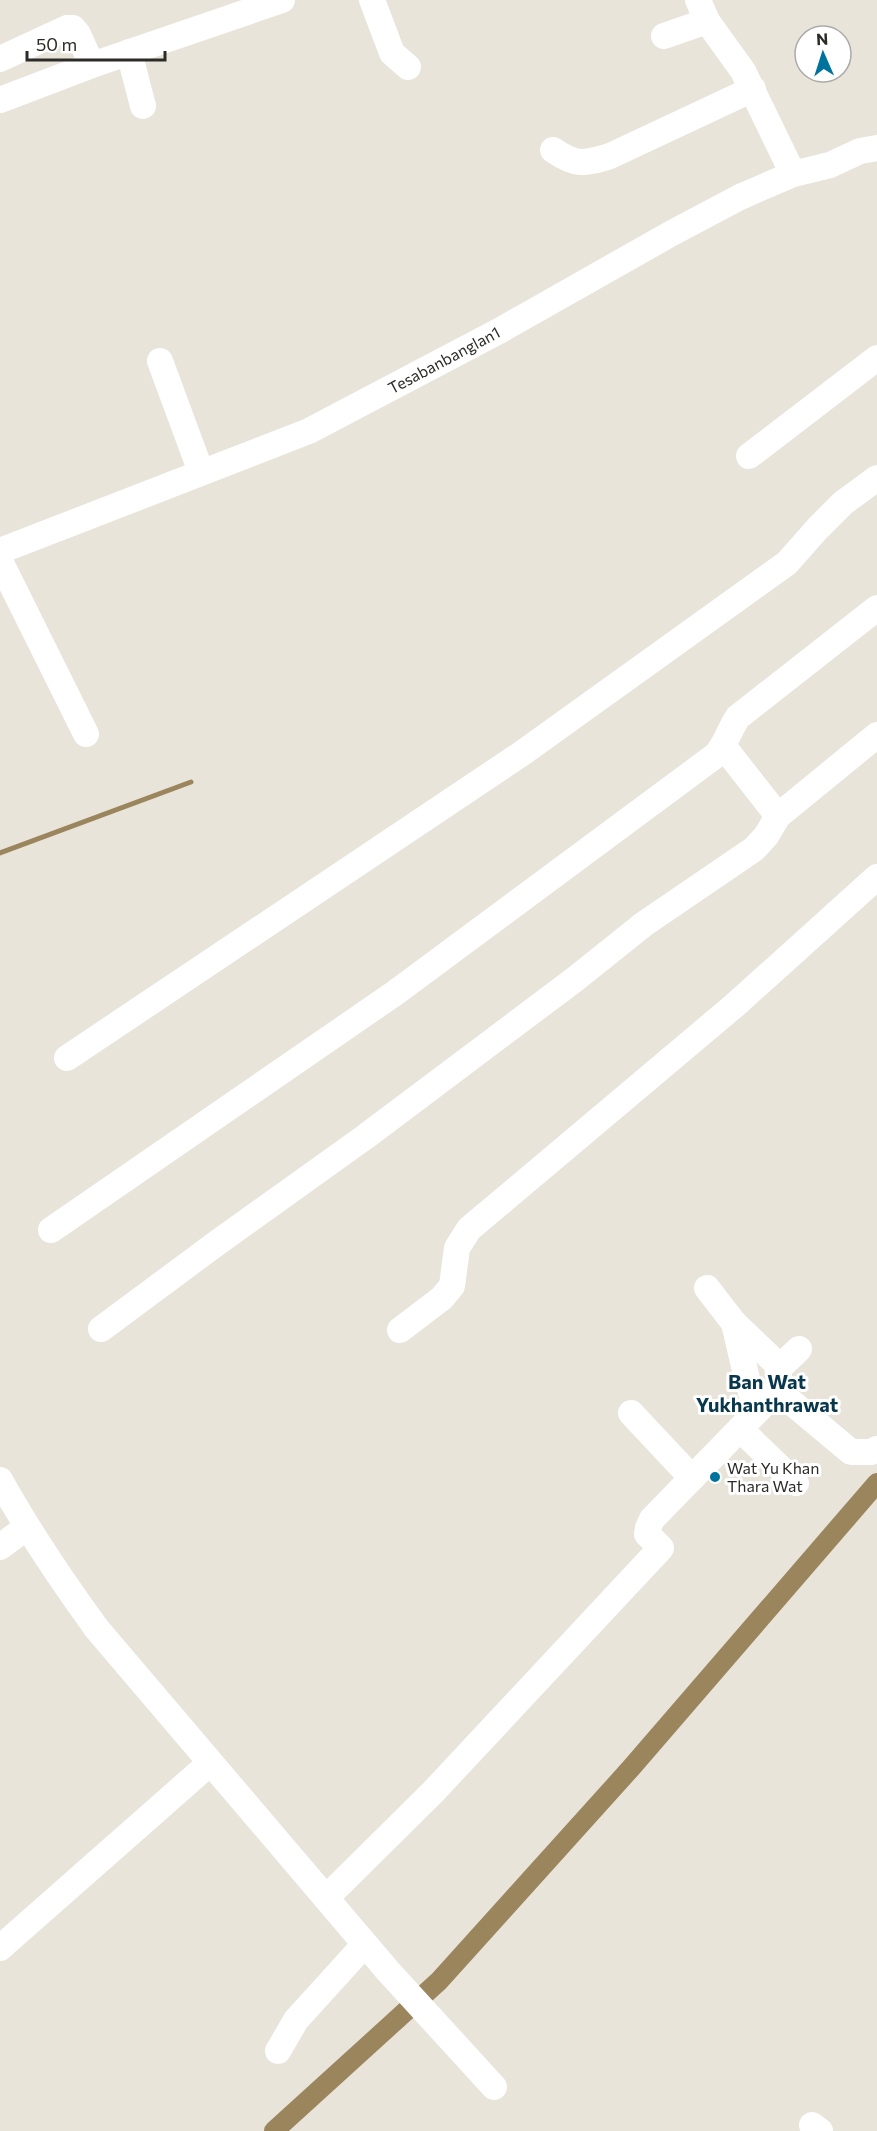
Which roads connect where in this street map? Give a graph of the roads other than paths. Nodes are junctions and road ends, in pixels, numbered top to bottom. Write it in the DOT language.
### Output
graph roads {
  1 [pos="282,0"];
  2 [pos="372,0"];
  3 [pos="702,11"];
  4 [pos="664,36"];
  5 [pos="129,52"];
  6 [pos="0,59"];
  7 [pos="92,65"];
  8 [pos="408,67"];
  9 [pos="753,89"];
  10 [pos="0,100"];
  11 [pos="143,106"];
  12 [pos="877,148"];
  13 [pos="553,150"];
  14 [pos="793,174"];
  15 [pos="877,358"];
  16 [pos="160,361"];
  17 [pos="749,456"];
  18 [pos="201,472"];
  19 [pos="877,478"];
  20 [pos="0,551"];
  21 [pos="0,561"];
  22 [pos="877,608"];
  23 [pos="86,734"];
  24 [pos="877,735"];
  25 [pos="724,747"];
  26 [pos="778,816"];
  27 [pos="877,877"];
  28 [pos="67,1059"];
  29 [pos="51,1230"];
  30 [pos="707,1288"];
  31 [pos="734,1323"];
  32 [pos="101,1329"];
  33 [pos="400,1330"];
  34 [pos="799,1349"];
  35 [pos="780,1386"];
  36 [pos="631,1413"];
  37 [pos="748,1420"];
  38 [pos="877,1449"];
  39 [pos="692,1478"];
  40 [pos="0,1480"];
  41 [pos="796,1483"];
  42 [pos="27,1527"];
  43 [pos="0,1547"];
  44 [pos="210,1763"];
  45 [pos="326,1898"];
  46 [pos="365,1944"];
  47 [pos="0,1948"];
  48 [pos="278,2051"];
  49 [pos="494,2087"];
  1 -- 5 [label="street"];
  2 -- 8 [label="street"];
  3 -- 4 [label="street"];
  3 -- 9 [label="street"];
  5 -- 7 [label="street"];
  5 -- 11 [label="street"];
  6 -- 7 [label="street"];
  7 -- 10 [label="street"];
  9 -- 13 [label="street"];
  9 -- 14 [label="street"];
  12 -- 14 [label="street, Tesabanbanglan1"];
  14 -- 18 [label="street, Tesabanbanglan1"];
  15 -- 17 [label="street"];
  16 -- 18 [label="street"];
  18 -- 20 [label="street, Tesabanbanglan1"];
  19 -- 28 [label="street"];
  21 -- 23 [label="street"];
  22 -- 25 [label="street"];
  24 -- 26 [label="street"];
  25 -- 26 [label="street"];
  25 -- 29 [label="street"];
  26 -- 32 [label="street"];
  27 -- 33 [label="street"];
  30 -- 31 [label="street"];
  31 -- 35 [label="street"];
  31 -- 37 [label="street"];
  34 -- 35 [label="street"];
  35 -- 37 [label="street"];
  35 -- 38 [label="street"];
  36 -- 39 [label="street"];
  37 -- 39 [label="street"];
  37 -- 41 [label="street"];
  39 -- 45 [label="street"];
  40 -- 42 [label="street"];
  42 -- 43 [label="street"];
  42 -- 44 [label="street"];
  44 -- 45 [label="street"];
  44 -- 47 [label="street"];
  45 -- 46 [label="street"];
  46 -- 48 [label="street"];
  46 -- 49 [label="street"];
}
